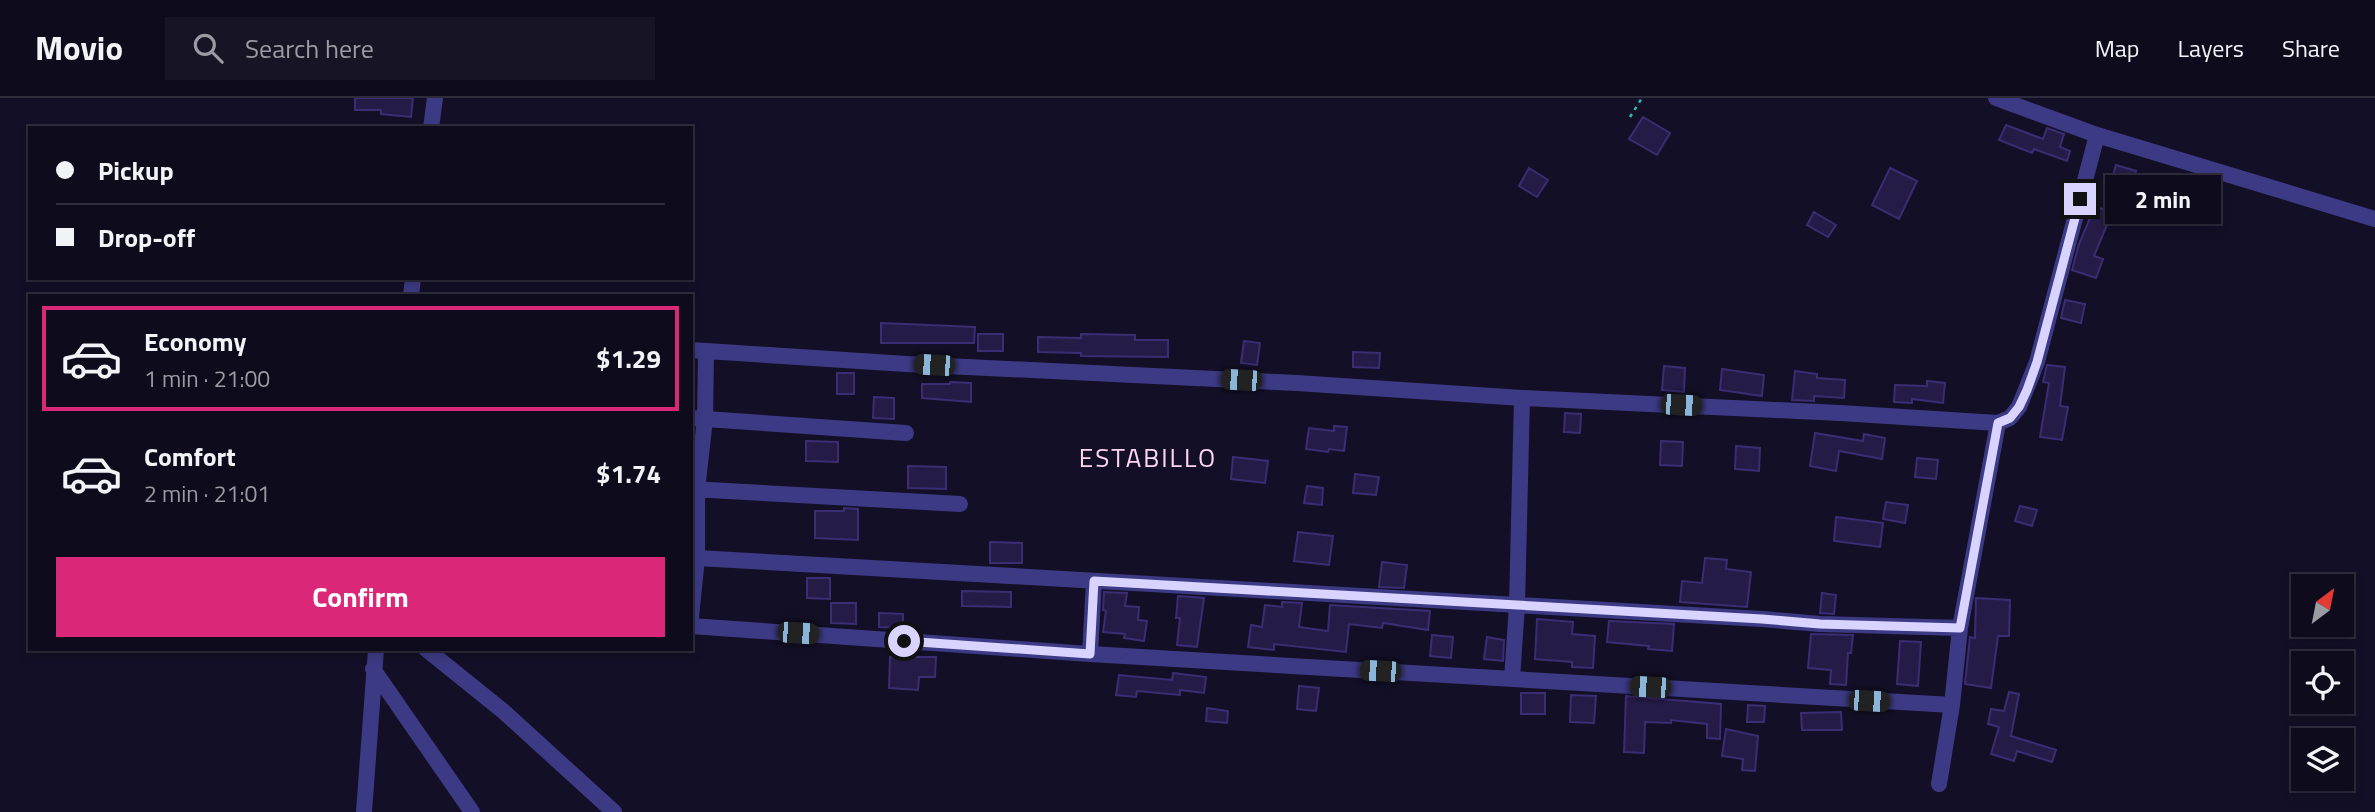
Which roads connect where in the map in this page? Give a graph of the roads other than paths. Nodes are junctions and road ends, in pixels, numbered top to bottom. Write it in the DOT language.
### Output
graph roads {
  1 [pos="435,98"];
  2 [pos="1996,98"];
  3 [pos="431,126"];
  4 [pos="2097,135"];
  5 [pos="2375,219"];
  6 [pos="699,350"];
  7 [pos="1522,398"];
  8 [pos="698,418"];
  9 [pos="1998,423"];
  10 [pos="906,433"];
  11 [pos="694,489"];
  12 [pos="960,504"];
  13 [pos="697,558"];
  14 [pos="1094,581"];
  15 [pos="693,597"];
  16 [pos="1517,605"];
  17 [pos="693,626"];
  18 [pos="1960,628"];
  19 [pos="376,651"];
  20 [pos="428,651"];
  21 [pos="1090,654"];
  22 [pos="373,669"];
  23 [pos="1512,679"];
  24 [pos="1952,705"];
  25 [pos="1939,784"];
  26 [pos="364,812"];
  27 [pos="472,812"];
  28 [pos="614,812"];
  1 -- 3 [label="street"];
  2 -- 4 [label="street"];
  4 -- 5 [label="street"];
  4 -- 9 [label="street"];
  6 -- 7 [label="street"];
  6 -- 8 [label="street"];
  7 -- 9 [label="street"];
  7 -- 16 [label="street"];
  8 -- 10 [label="street"];
  8 -- 11 [label="street"];
  9 -- 18 [label="street"];
  11 -- 12 [label="street"];
  11 -- 13 [label="street"];
  13 -- 14 [label="street"];
  13 -- 15 [label="street"];
  14 -- 16 [label="street"];
  14 -- 21 [label="street"];
  16 -- 18 [label="street"];
  16 -- 23 [label="street"];
  17 -- 21 [label="street"];
  18 -- 24 [label="street"];
  19 -- 22 [label="street"];
  20 -- 28 [label="street"];
  21 -- 23 [label="street"];
  22 -- 26 [label="street"];
  22 -- 27 [label="street"];
  23 -- 24 [label="street"];
  24 -- 25 [label="street"];
}
